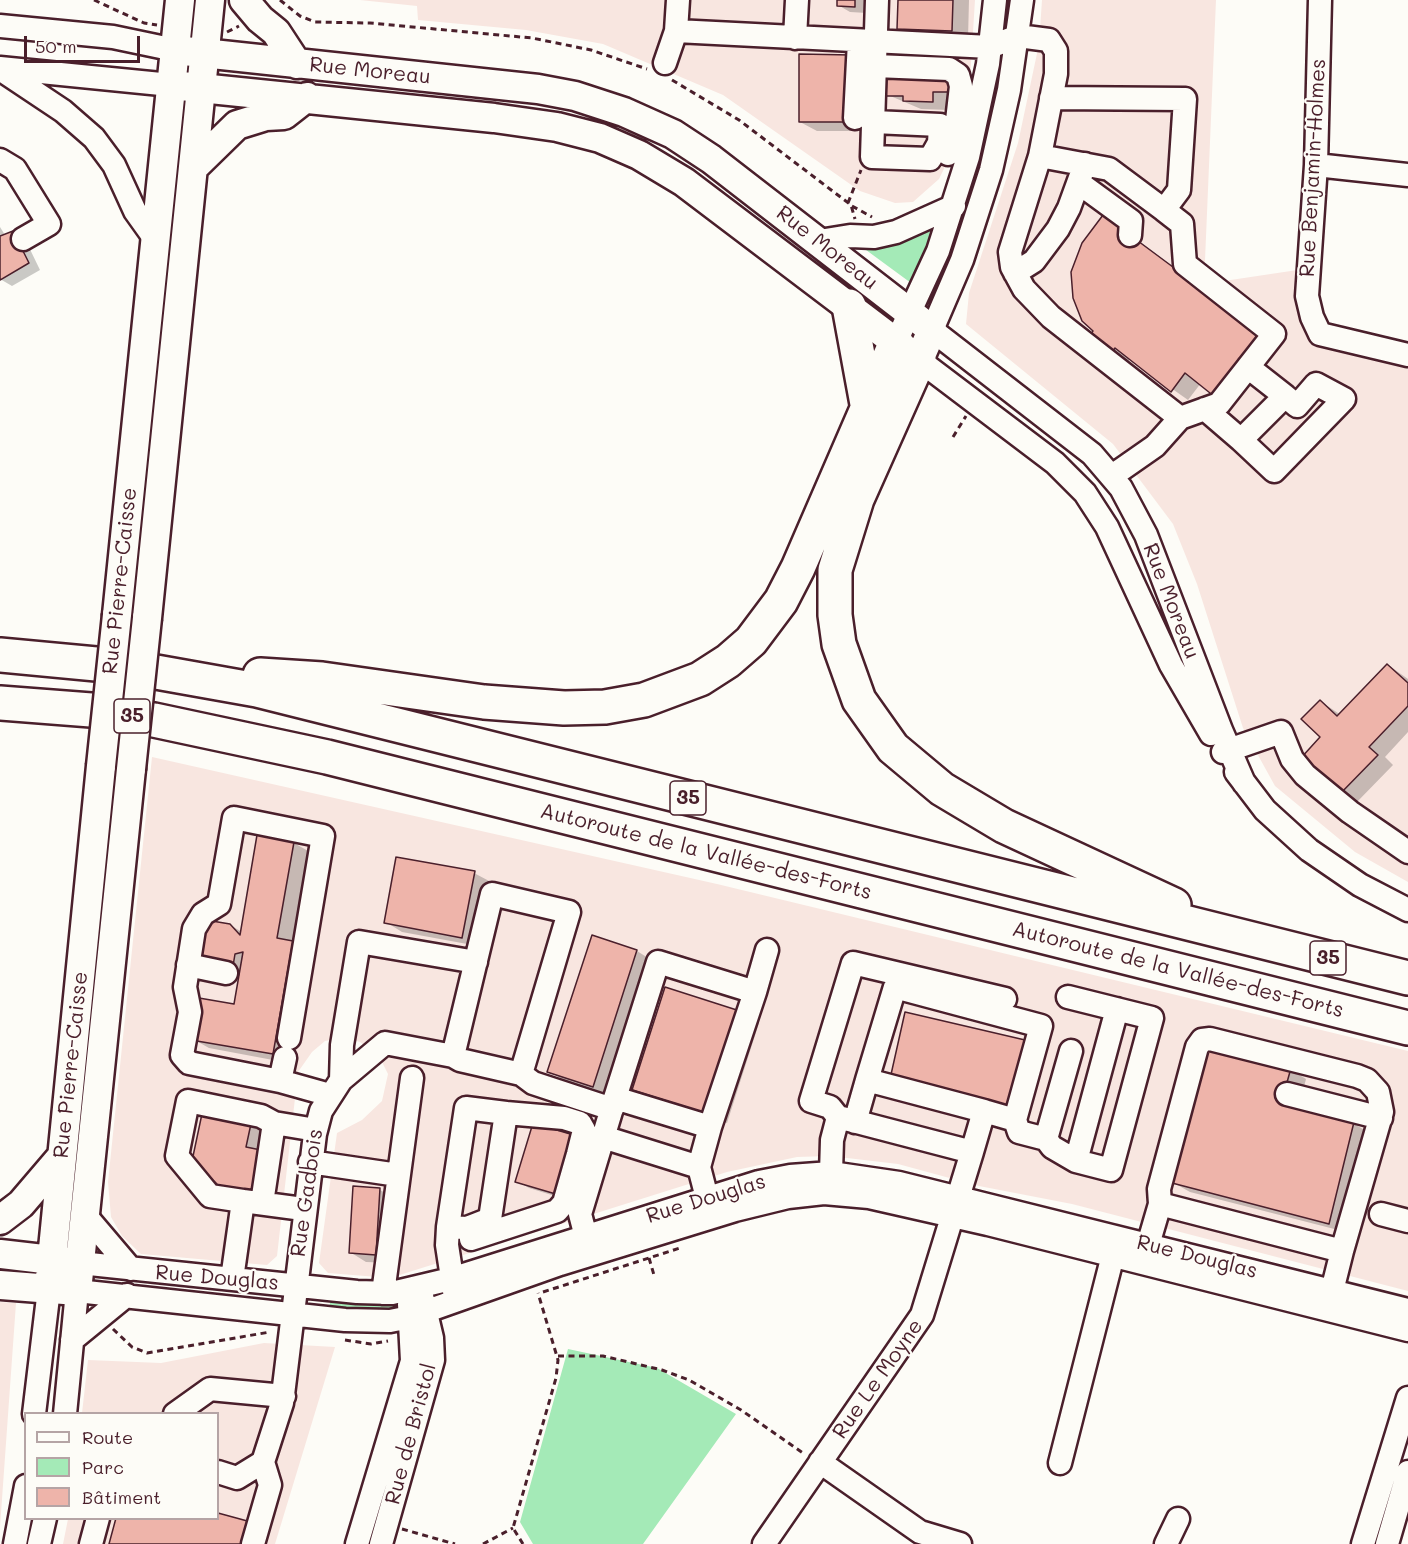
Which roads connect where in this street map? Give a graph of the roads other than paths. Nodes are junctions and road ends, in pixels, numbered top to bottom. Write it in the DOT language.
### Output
graph roads {
  1 [pos="180,0"];
  2 [pos="210,0"];
  3 [pos="678,0"];
  4 [pos="797,0"];
  5 [pos="877,0"];
  6 [pos="995,0"];
  7 [pos="1022,0"];
  8 [pos="1320,0"];
  9 [pos="244,12"];
  10 [pos="0,26"];
  11 [pos="676,31"];
  12 [pos="1018,36"];
  13 [pos="795,38"];
  14 [pos="867,41"];
  15 [pos="990,47"];
  16 [pos="175,51"];
  17 [pos="205,55"];
  18 [pos="665,63"];
  19 [pos="297,64"];
  20 [pos="875,66"];
  21 [pos="0,68"];
  22 [pos="171,85"];
  23 [pos="201,87"];
  24 [pos="307,97"];
  25 [pos="1051,98"];
  26 [pos="864,120"];
  27 [pos="1040,156"];
  28 [pos="930,159"];
  29 [pos="0,160"];
  30 [pos="1316,165"];
  31 [pos="194,167"];
  32 [pos="1082,173"];
  33 [pos="1408,175"];
  34 [pos="954,206"];
  35 [pos="1164,210"];
  36 [pos="1130,235"];
  37 [pos="23,239"];
  38 [pos="155,239"];
  39 [pos="819,241"];
  40 [pos="1015,273"];
  41 [pos="849,306"];
  42 [pos="921,321"];
  43 [pos="908,351"];
  44 [pos="1408,355"];
  45 [pos="1248,367"];
  46 [pos="1285,396"];
  47 [pos="867,405"];
  48 [pos="1205,409"];
  49 [pos="1180,418"];
  50 [pos="1241,440"];
  51 [pos="1112,476"];
  52 [pos="0,654"];
  53 [pos="128,667"];
  54 [pos="0,703"];
  55 [pos="0,716"];
  56 [pos="262,743"];
  57 [pos="1226,751"];
  58 [pos="1408,852"];
  59 [pos="1408,910"];
  60 [pos="1247,938"];
  61 [pos="767,950"];
  62 [pos="476,962"];
  63 [pos="188,965"];
  64 [pos="226,973"];
  65 [pos="1408,978"];
  66 [pos="755,992"];
  67 [pos="1068,997"];
  68 [pos="1005,999"];
  69 [pos="1117,1009"];
  70 [pos="1408,1028"];
  71 [pos="1071,1051"];
  72 [pos="453,1056"];
  73 [pos="521,1074"];
  74 [pos="412,1078"];
  75 [pos="867,1080"];
  76 [pos="280,1081"];
  77 [pos="336,1087"];
  78 [pos="1289,1089"];
  79 [pos="614,1103"];
  80 [pos="984,1112"];
  81 [pos="1382,1112"];
  82 [pos="506,1113"];
  83 [pos="847,1120"];
  84 [pos="1015,1120"];
  85 [pos="274,1123"];
  86 [pos="710,1127"];
  87 [pos="316,1130"];
  88 [pos="603,1137"];
  89 [pos="1046,1139"];
  90 [pos="972,1152"];
  91 [pos="62,1156"];
  92 [pos="1076,1161"];
  93 [pos="310,1162"];
  94 [pos="699,1167"];
  95 [pos="831,1173"];
  96 [pos="398,1175"];
  97 [pos="707,1198"];
  98 [pos="252,1202"];
  99 [pos="1160,1204"];
  100 [pos="955,1206"];
  101 [pos="303,1209"];
  102 [pos="1381,1214"];
  103 [pos="86,1216"];
  104 [pos="0,1221"];
  105 [pos="1408,1221"];
  106 [pos="447,1236"];
  107 [pos="586,1237"];
  108 [pos="1148,1245"];
  109 [pos="1342,1251"];
  110 [pos="0,1254"];
  111 [pos="1113,1255"];
  112 [pos="51,1260"];
  113 [pos="131,1269"];
  114 [pos="78,1277"];
  115 [pos="232,1280"];
  116 [pos="0,1285"];
  117 [pos="295,1285"];
  118 [pos="49,1289"];
  119 [pos="414,1289"];
  120 [pos="454,1289"];
  121 [pos="1332,1291"];
  122 [pos="383,1293"];
  123 [pos="127,1295"];
  124 [pos="1408,1310"];
  125 [pos="292,1313"];
  126 [pos="417,1313"];
  127 [pos="1408,1330"];
  128 [pos="72,1340"];
  129 [pos="284,1396"];
  130 [pos="1408,1398"];
  131 [pos="34,1412"];
  132 [pos="65,1412"];
  133 [pos="176,1412"];
  134 [pos="814,1459"];
  135 [pos="263,1462"];
  136 [pos="1060,1463"];
  137 [pos="219,1472"];
  138 [pos="1408,1472"];
  139 [pos="24,1497"];
  140 [pos="1178,1519"];
  141 [pos="45,1520"];
  142 [pos="97,1520"];
  143 [pos="388,1536"];
  144 [pos="15,1544"];
  145 [pos="39,1544"];
  146 [pos="91,1544"];
  147 [pos="252,1544"];
  148 [pos="357,1544"];
  149 [pos="764,1544"];
  150 [pos="960,1544"];
  151 [pos="1167,1544"];
  152 [pos="1364,1544"];
  153 [pos="1387,1544"];
  1 -- 16 [label="main road, Rue Pierre-Caisse"];
  2 -- 17 [label="main road, Rue Pierre-Caisse"];
  3 -- 11 [label="street"];
  4 -- 13 [label="street"];
  5 -- 14 [label="street"];
  6 -- 15 [label="street"];
  7 -- 12 [label="street"];
  8 -- 30 [label="street, Rue Benjamin-Holmes"];
  9 -- 19 [label="main road"];
  10 -- 16 [label="street"];
  11 -- 13 [label="street"];
  11 -- 18 [label="street"];
  12 -- 15 [label="street"];
  12 -- 25 [label="street"];
  12 -- 42 [label="street"];
  13 -- 14 [label="street"];
  14 -- 15 [label="street"];
  14 -- 20 [label="street"];
  14 -- 26 [label="street"];
  15 -- 34 [label="street"];
  16 -- 17 [label="main road, Rue Moreau"];
  16 -- 22 [label="main road, Rue Pierre-Caisse"];
  17 -- 19 [label="main road, Rue Moreau"];
  17 -- 23 [label="main road, Rue Pierre-Caisse"];
  19 -- 39 [label="main road, Rue Moreau"];
  20 -- 26 [label="street"];
  20 -- 28 [label="street"];
  21 -- 22 [label="street"];
  21 -- 38 [label="street"];
  22 -- 23 [label="main road, Rue Moreau"];
  22 -- 38 [label="main road, Rue Pierre-Caisse"];
  23 -- 24 [label="main road, Rue Moreau"];
  23 -- 31 [label="main road, Rue Pierre-Caisse"];
  24 -- 31 [label="main road"];
  24 -- 41 [label="main road, Rue Moreau"];
  25 -- 27 [label="street"];
  25 -- 35 [label="street"];
  26 -- 28 [label="street"];
  26 -- 28 [label="street"];
  27 -- 32 [label="street"];
  27 -- 40 [label="street"];
  29 -- 37 [label="street"];
  30 -- 33 [label="street"];
  30 -- 44 [label="street, Rue Benjamin-Holmes"];
  31 -- 103 [label="main road, Rue Pierre-Caisse, bridge"];
  32 -- 35 [label="street"];
  32 -- 36 [label="street"];
  32 -- 40 [label="street"];
  34 -- 39 [label="street"];
  34 -- 42 [label="street"];
  35 -- 45 [label="street"];
  38 -- 91 [label="main road, Rue Pierre-Caisse, bridge"];
  39 -- 42 [label="main road, Rue Moreau"];
  40 -- 49 [label="street"];
  41 -- 43 [label="main road, Rue Moreau"];
  41 -- 47 [label="highway"];
  42 -- 43 [label="main road"];
  42 -- 51 [label="street, Rue Moreau"];
  43 -- 47 [label="highway"];
  43 -- 57 [label="street, Rue Moreau"];
  43 -- 60 [label="highway"];
  45 -- 46 [label="street"];
  45 -- 48 [label="street"];
  46 -- 50 [label="street"];
  46 -- 50 [label="street"];
  47 -- 53 [label="highway"];
  48 -- 49 [label="street"];
  48 -- 50 [label="street"];
  49 -- 51 [label="street"];
  51 -- 57 [label="street, Rue Moreau"];
  52 -- 53 [label="highway, 35"];
  53 -- 60 [label="highway, 35"];
  54 -- 56 [label="highway, Autoroute de la Vallée-des-Forts / 35"];
  55 -- 56 [label="highway"];
  56 -- 70 [label="highway, Autoroute de la Vallée-des-Forts / 35"];
  57 -- 58 [label="street"];
  57 -- 59 [label="street, Rue Moreau"];
  60 -- 65 [label="highway, 35"];
  61 -- 66 [label="street"];
  62 -- 72 [label="street"];
  62 -- 73 [label="street"];
  62 -- 77 [label="street"];
  63 -- 64 [label="street"];
  63 -- 76 [label="street"];
  63 -- 76 [label="street"];
  66 -- 79 [label="street"];
  66 -- 86 [label="street"];
  67 -- 69 [label="street"];
  68 -- 83 [label="street"];
  69 -- 92 [label="street"];
  69 -- 92 [label="street"];
  71 -- 89 [label="street"];
  72 -- 73 [label="street"];
  72 -- 77 [label="street"];
  73 -- 79 [label="street"];
  74 -- 96 [label="street"];
  75 -- 80 [label="street"];
  75 -- 83 [label="street"];
  75 -- 84 [label="street"];
  76 -- 77 [label="street"];
  77 -- 87 [label="street, Rue Gadbois"];
  78 -- 81 [label="street"];
  79 -- 86 [label="street"];
  79 -- 88 [label="street"];
  80 -- 84 [label="street"];
  80 -- 90 [label="street, Rue Le Moyne"];
  81 -- 99 [label="street"];
  81 -- 109 [label="street"];
  82 -- 106 [label="street"];
  82 -- 106 [label="street"];
  82 -- 106 [label="street"];
  83 -- 90 [label="street"];
  83 -- 95 [label="street"];
  84 -- 89 [label="street"];
  85 -- 87 [label="street"];
  85 -- 98 [label="street"];
  85 -- 98 [label="street"];
  86 -- 94 [label="street"];
  87 -- 93 [label="street, Rue Gadbois"];
  88 -- 94 [label="street"];
  88 -- 107 [label="street"];
  89 -- 92 [label="street"];
  90 -- 100 [label="street, Rue Le Moyne"];
  91 -- 104 [label="main road"];
  91 -- 112 [label="main road, Rue Pierre-Caisse"];
  93 -- 96 [label="street"];
  93 -- 101 [label="street, Rue Gadbois"];
  94 -- 97 [label="street"];
  95 -- 97 [label="street, Rue Douglas"];
  95 -- 100 [label="street, Rue Douglas"];
  96 -- 122 [label="street"];
  97 -- 107 [label="street, Rue Douglas"];
  98 -- 101 [label="street"];
  98 -- 115 [label="street"];
  99 -- 108 [label="street"];
  99 -- 109 [label="street"];
  100 -- 108 [label="street, Rue Douglas"];
  100 -- 111 [label="street, Rue Douglas"];
  100 -- 120 [label="street, Rue Douglas"];
  100 -- 134 [label="street, Rue Le Moyne"];
  101 -- 117 [label="street, Rue Gadbois"];
  102 -- 105 [label="street"];
  103 -- 113 [label="street"];
  103 -- 114 [label="main road, Rue Pierre-Caisse"];
  106 -- 120 [label="street"];
  107 -- 120 [label="street, Rue Douglas"];
  108 -- 121 [label="street, Rue Douglas"];
  109 -- 121 [label="street"];
  110 -- 112 [label="main road, Rue Douglas"];
  111 -- 127 [label="street, Rue Douglas"];
  111 -- 136 [label="street, Rue Douglas"];
  112 -- 114 [label="main road, Rue Douglas"];
  112 -- 118 [label="main road, Rue Pierre-Caisse"];
  113 -- 114 [label="street, Rue Douglas"];
  113 -- 115 [label="street, Rue Douglas"];
  114 -- 118 [label="main road, Rue Douglas"];
  114 -- 123 [label="street, Rue Douglas"];
  114 -- 128 [label="street, Rue Pierre-Caisse"];
  115 -- 117 [label="street, Rue Douglas"];
  116 -- 118 [label="main road, Rue Douglas"];
  117 -- 122 [label="street, Rue Douglas"];
  117 -- 125 [label="street, Rue Gadbois"];
  118 -- 131 [label="street, Rue Pierre-Caisse"];
  119 -- 120 [label="street, Rue Douglas"];
  119 -- 122 [label="street, Rue Douglas"];
  119 -- 126 [label="street, Rue de Bristol"];
  120 -- 126 [label="street, Rue Douglas"];
  121 -- 124 [label="street, Rue Douglas"];
  123 -- 125 [label="street, Rue Douglas"];
  123 -- 128 [label="street"];
  125 -- 126 [label="street, Rue Douglas"];
  125 -- 129 [label="street, Rue Gadbois"];
  126 -- 143 [label="street, Rue de Bristol"];
  126 -- 148 [label="street, Rue de Bristol"];
  128 -- 132 [label="street, Rue Pierre-Caisse"];
  129 -- 133 [label="street"];
  129 -- 135 [label="street, Rue Gadbois"];
  130 -- 152 [label="street"];
  134 -- 149 [label="street, Rue Le Moyne"];
  134 -- 150 [label="street"];
  135 -- 137 [label="street"];
  135 -- 147 [label="street"];
  138 -- 153 [label="street"];
  139 -- 144 [label="street"];
  140 -- 151 [label="street"];
  141 -- 145 [label="street"];
  142 -- 146 [label="street"];
}
